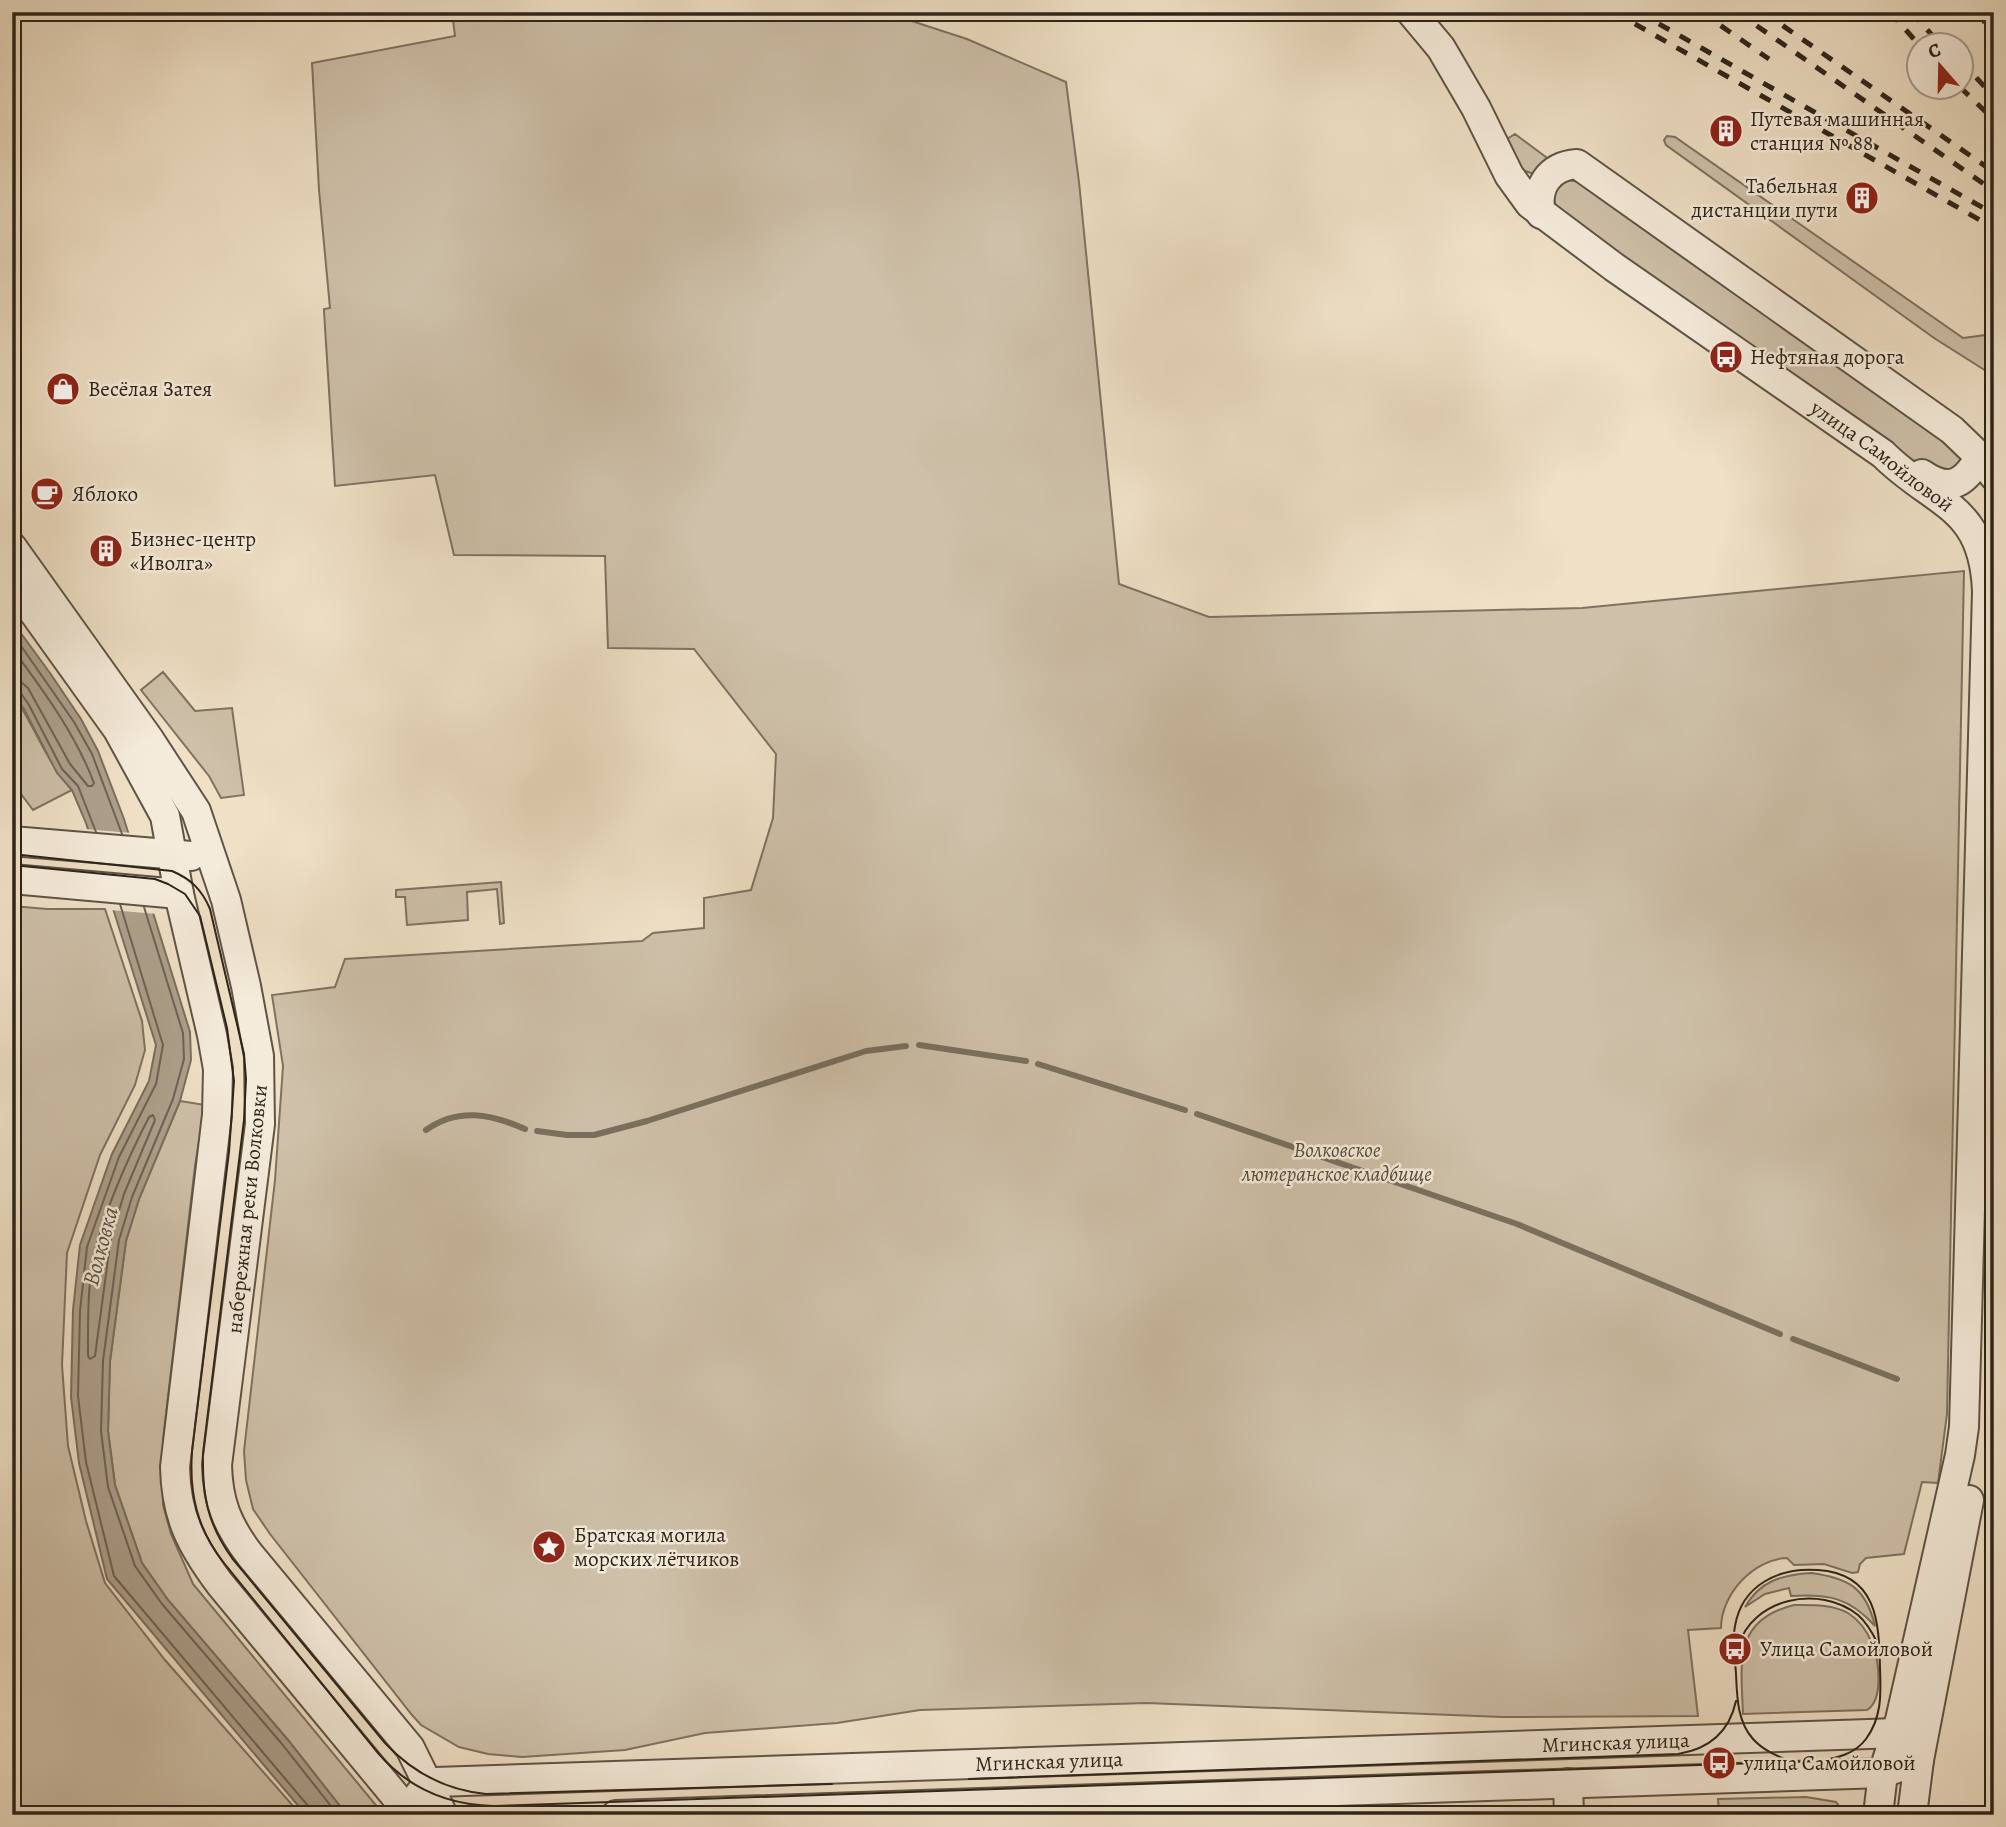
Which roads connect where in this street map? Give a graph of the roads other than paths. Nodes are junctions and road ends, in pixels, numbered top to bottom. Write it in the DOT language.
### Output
graph roads {
  1 [pos="1410,12"];
  2 [pos="1541,214"];
  3 [pos="1883,454"];
  4 [pos="1987,466"];
  5 [pos="12,547"];
  6 [pos="12,582"];
  7 [pos="12,841"];
  8 [pos="173,854"];
  9 [pos="212,857"];
  10 [pos="12,879"];
  11 [pos="179,894"];
  12 [pos="1994,991"];
  13 [pos="1895,1733"];
  14 [pos="1919,1760"];
  15 [pos="1884,1773"];
  16 [pos="429,1782"];
  17 [pos="1568,1783"];
  18 [pos="415,1813"];
  19 [pos="641,1814"];
  20 [pos="443,1815"];
  21 [pos="616,1815"];
  22 [pos="1569,1815"];
  23 [pos="1878,1815"];
  24 [pos="1912,1815"];
  1 -- 2 [label="street, улица Самойловой"];
  2 -- 3 [label="street, улица Самойловой"];
  2 -- 4 [label="street"];
  3 -- 4 [label="street"];
  3 -- 13 [label="street, улица Самойловой"];
  5 -- 9 [label="street, набережная реки Волковки"];
  6 -- 8 [label="street, набережная реки Волковки"];
  7 -- 8 [label="street"];
  8 -- 9 [label="street"];
  8 -- 11 [label="street, набережная реки Волковки"];
  9 -- 16 [label="street, набережная реки Волковки"];
  10 -- 11 [label="street"];
  11 -- 18 [label="street, набережная реки Волковки"];
  12 -- 14 [label="street"];
  13 -- 14 [label="street"];
  13 -- 15 [label="street, улица Самойловой"];
  13 -- 16 [label="street, Мгинская улица"];
  14 -- 15 [label="street, Мгинская улица"];
  14 -- 24 [label="street"];
  15 -- 17 [label="street, Мгинская улица"];
  15 -- 23 [label="street, улица Самойловой"];
  16 -- 18 [label="street"];
  16 -- 20 [label="street, набережная реки Волковки"];
  17 -- 19 [label="street, Мгинская улица"];
  17 -- 22 [label="street"];
  19 -- 21 [label="street, Мгинская улица"];
}
